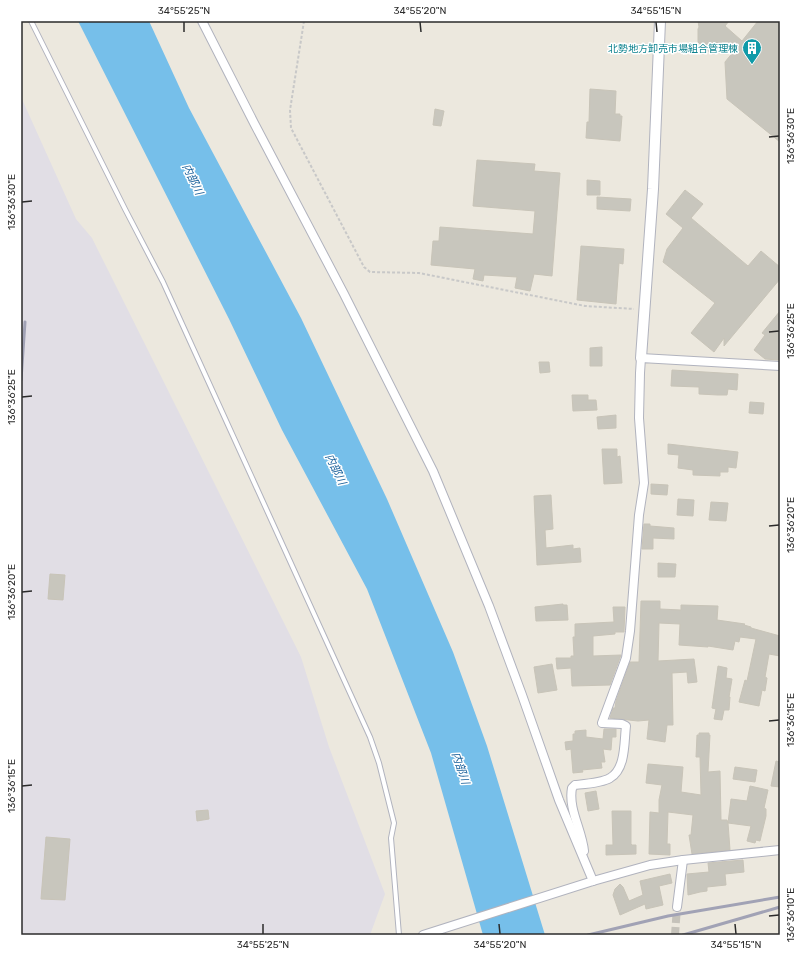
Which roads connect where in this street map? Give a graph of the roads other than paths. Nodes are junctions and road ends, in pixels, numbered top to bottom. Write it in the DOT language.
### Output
graph roads {
  1 [pos="31,21"];
  2 [pos="202,21"];
  3 [pos="660,21"];
  4 [pos="641,358"];
  5 [pos="780,366"];
  6 [pos="780,850"];
  7 [pos="683,860"];
  8 [pos="585,862"];
  9 [pos="593,881"];
  10 [pos="677,907"];
  11 [pos="399,935"];
  12 [pos="423,935"];
  1 -- 11 [label="lane"];
  2 -- 8 [label="street"];
  3 -- 4 [label="street"];
  4 -- 5 [label="street"];
  4 -- 8 [label="street"];
  6 -- 7 [label="street"];
  7 -- 9 [label="street"];
  7 -- 10 [label="street"];
  8 -- 9 [label="street"];
  9 -- 12 [label="street"];
}
